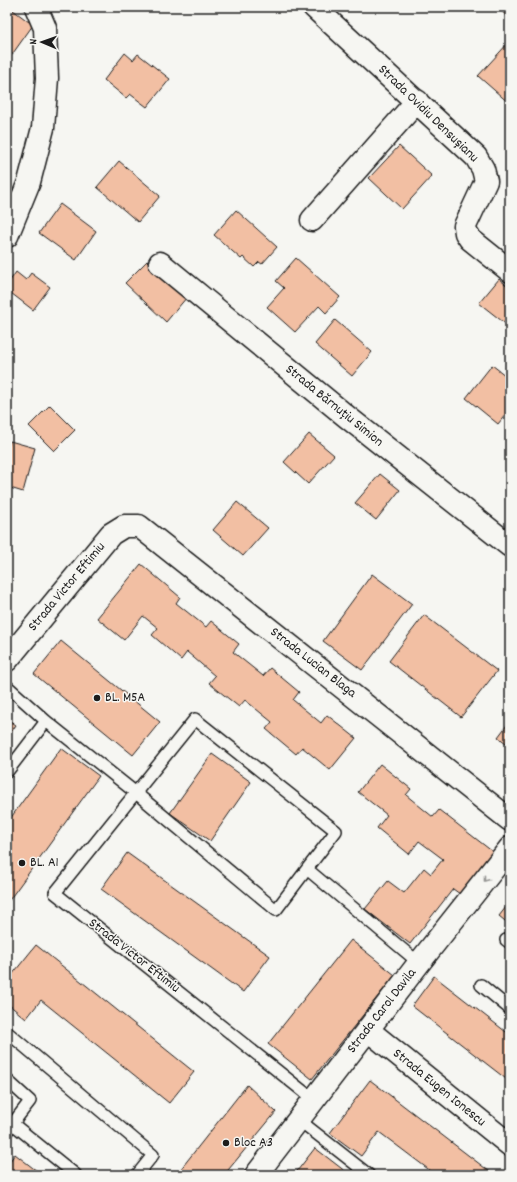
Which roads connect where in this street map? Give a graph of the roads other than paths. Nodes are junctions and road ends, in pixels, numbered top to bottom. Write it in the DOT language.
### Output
graph roads {
  1 [pos="36,7"];
  2 [pos="314,7"];
  3 [pos="417,101"];
  4 [pos="312,220"];
  5 [pos="7,236"];
  6 [pos="160,263"];
  7 [pos="510,271"];
  8 [pos="111,534"];
  9 [pos="510,546"];
  10 [pos="7,660"];
  11 [pos="7,686"];
  12 [pos="46,721"];
  13 [pos="7,772"];
  14 [pos="136,793"];
  15 [pos="510,820"];
  16 [pos="510,848"];
  17 [pos="307,869"];
  18 [pos="419,963"];
  19 [pos="481,985"];
  20 [pos="510,1009"];
  21 [pos="368,1030"];
  22 [pos="7,1032"];
  23 [pos="7,1080"];
  24 [pos="314,1100"];
  25 [pos="298,1120"];
  26 [pos="10,1128"];
  27 [pos="510,1145"];
  28 [pos="76,1175"];
  29 [pos="137,1175"];
  30 [pos="256,1175"];
  31 [pos="369,1175"];
  1 -- 5 [label="street"];
  2 -- 3 [label="street, Strada Ovidiu Densușianu"];
  3 -- 4 [label="street"];
  3 -- 7 [label="street, Strada Ovidiu Densușianu"];
  6 -- 9 [label="street, Strada Bărnuțiu Simion"];
  8 -- 10 [label="street, Strada Victor Eftimiu"];
  8 -- 15 [label="street, Strada Lucian Blaga"];
  11 -- 12 [label="lane"];
  12 -- 13 [label="lane"];
  12 -- 14 [label="lane"];
  14 -- 17 [label="lane"];
  14 -- 17 [label="lane"];
  14 -- 24 [label="lane, Strada Victor Eftimiu"];
  16 -- 18 [label="street, Strada Carol Davila, one-way"];
  17 -- 18 [label="lane"];
  18 -- 21 [label="street, Strada Carol Davila"];
  19 -- 20 [label="lane"];
  21 -- 24 [label="street, Strada Carol Davila"];
  21 -- 27 [label="street, Strada Eugen Ionescu"];
  22 -- 29 [label="lane"];
  23 -- 26 [label="lane"];
  24 -- 25 [label="street, Strada Carol Davila"];
  25 -- 30 [label="street, Strada Carol Davila"];
  25 -- 31 [label="lane"];
  26 -- 28 [label="lane"];
}
